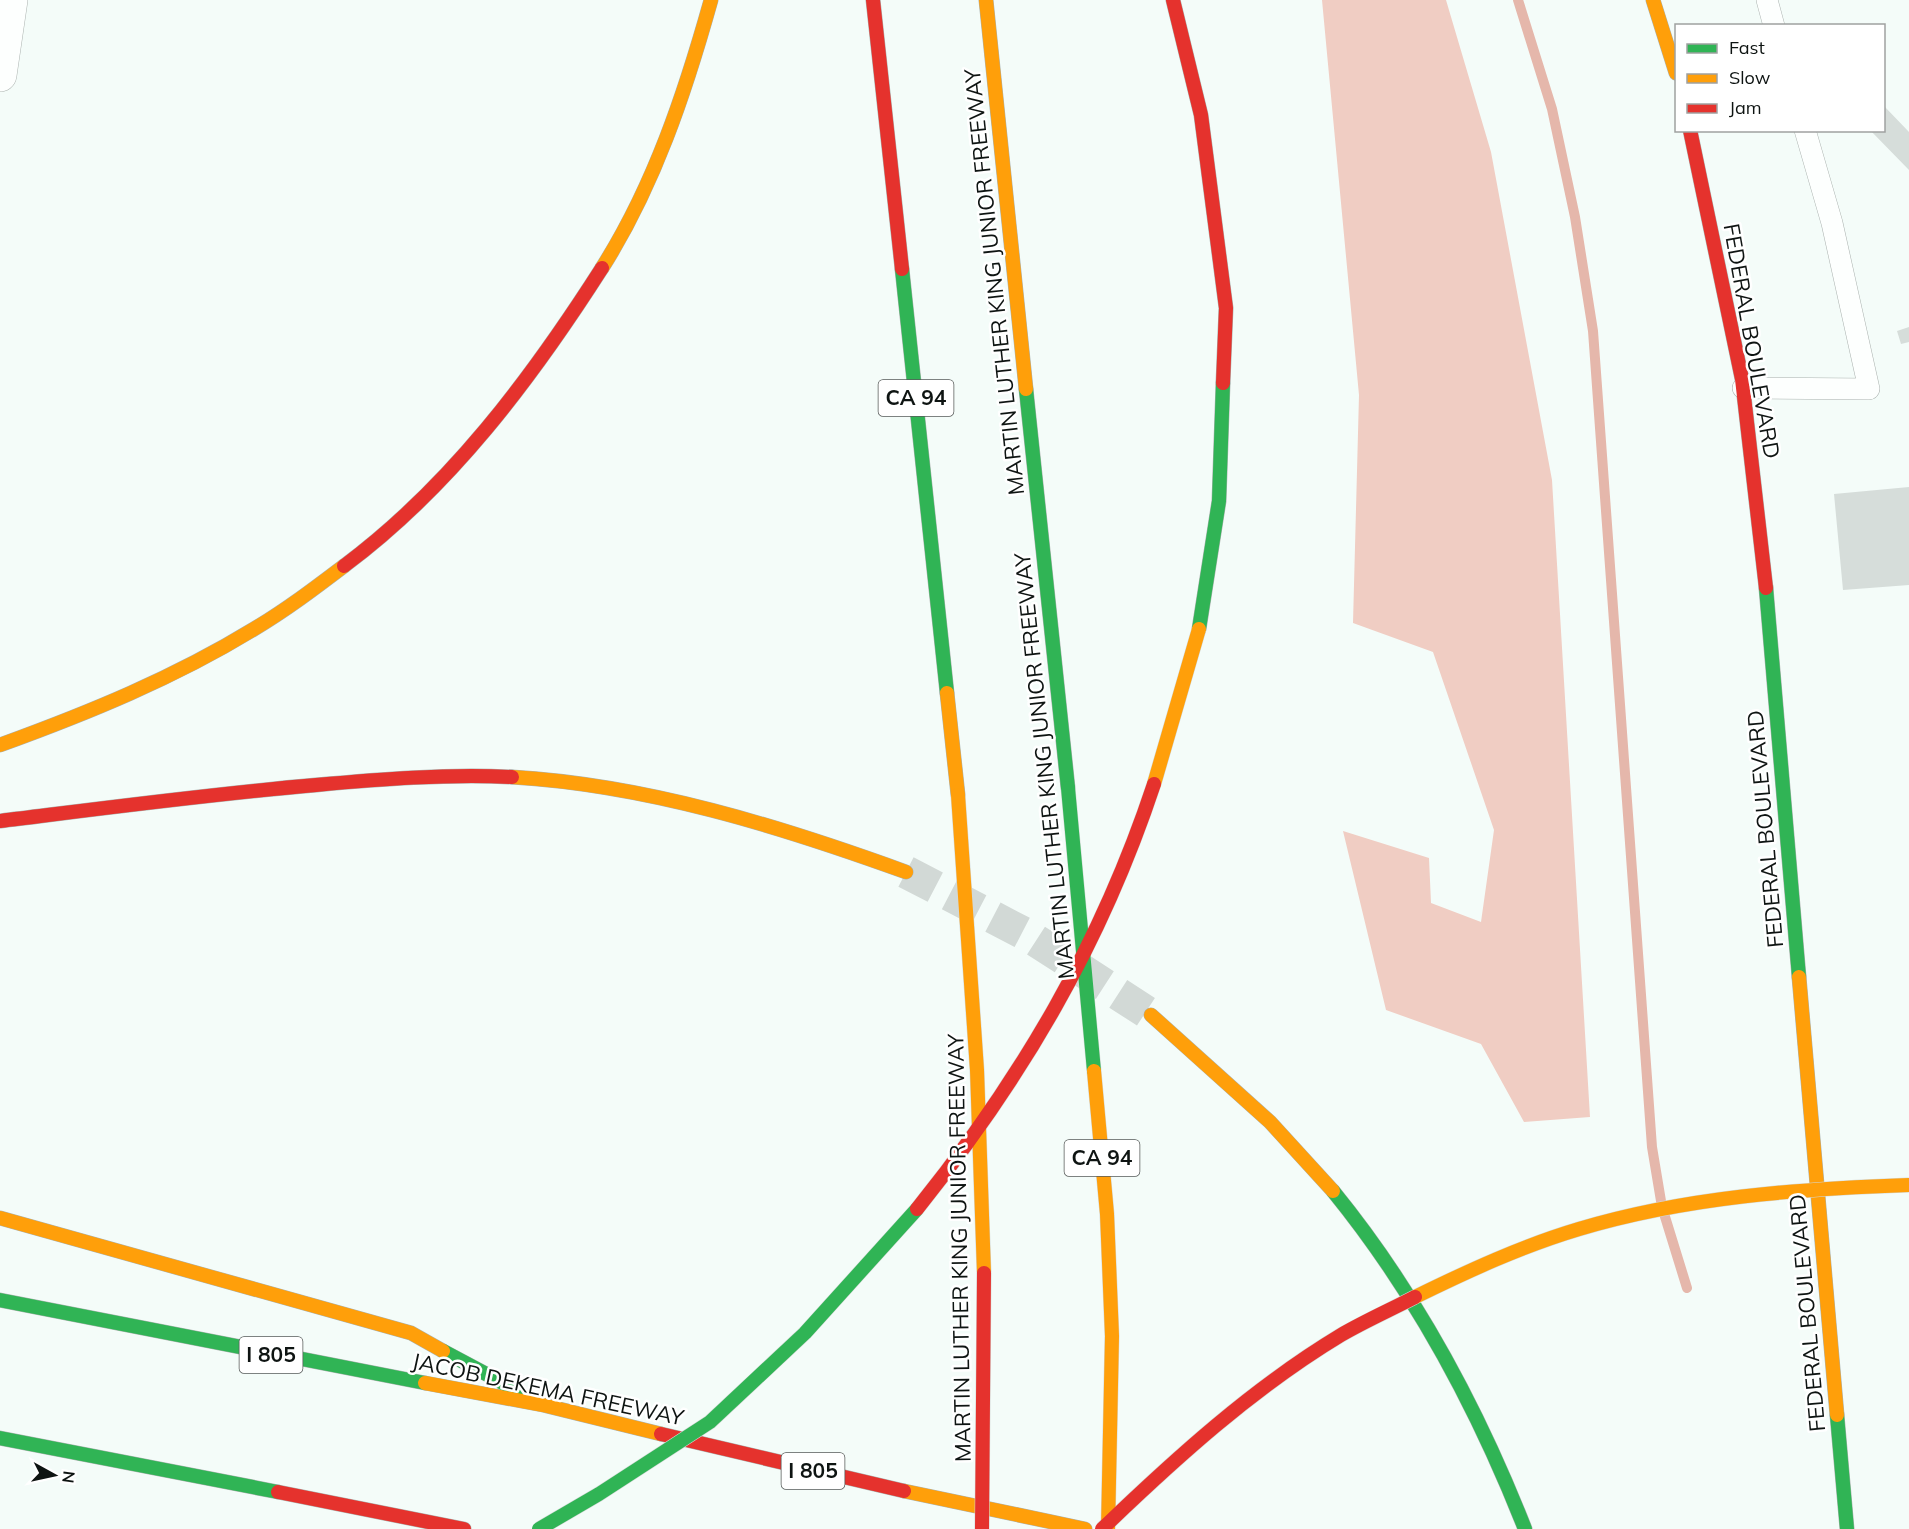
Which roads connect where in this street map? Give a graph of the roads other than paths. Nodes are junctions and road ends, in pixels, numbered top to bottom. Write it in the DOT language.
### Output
graph roads {
  1 [pos="11,0"];
  2 [pos="711,0"];
  3 [pos="873,0"];
  4 [pos="986,0"];
  5 [pos="1173,0"];
  6 [pos="1653,0"];
  7 [pos="1767,0"];
  8 [pos="1773,24"];
  9 [pos="1675,67"];
  10 [pos="0,75"];
  11 [pos="1690,132"];
  12 [pos="1806,132"];
  13 [pos="1743,388"];
  14 [pos="0,745"];
  15 [pos="0,821"];
  16 [pos="906,872"];
  17 [pos="1151,1015"];
  18 [pos="1909,1185"];
  19 [pos="0,1218"];
  20 [pos="0,1300"];
  21 [pos="543,1405"];
  22 [pos="0,1438"];
  23 [pos="464,1529"];
  24 [pos="538,1529"];
  25 [pos="982,1529"];
  26 [pos="1085,1529"];
  27 [pos="1102,1529"];
  28 [pos="1108,1529"];
  29 [pos="1525,1529"];
  30 [pos="1846,1529"];
  1 -- 10 [label="street"];
  2 -- 14 [label="main road"];
  3 -- 25 [label="main road, MARTIN LUTHER KING JUNIOR FREEWAY / CA 94, bridge"];
  4 -- 28 [label="main road, MARTIN LUTHER KING JUNIOR FREEWAY / CA 94, bridge"];
  5 -- 24 [label="main road, bridge"];
  6 -- 9 [label="main road"];
  7 -- 8 [label="lane"];
  11 -- 13 [label="main road, FEDERAL BOULEVARD"];
  12 -- 13 [label="lane"];
  13 -- 30 [label="main road, FEDERAL BOULEVARD"];
  15 -- 16 [label="main road"];
  17 -- 29 [label="main road"];
  18 -- 27 [label="main road, bridge"];
  19 -- 21 [label="main road"];
  20 -- 21 [label="main road, JACOB DEKEMA FREEWAY / I 805"];
  21 -- 26 [label="main road, JACOB DEKEMA FREEWAY / I 805"];
  22 -- 23 [label="main road"];
}
